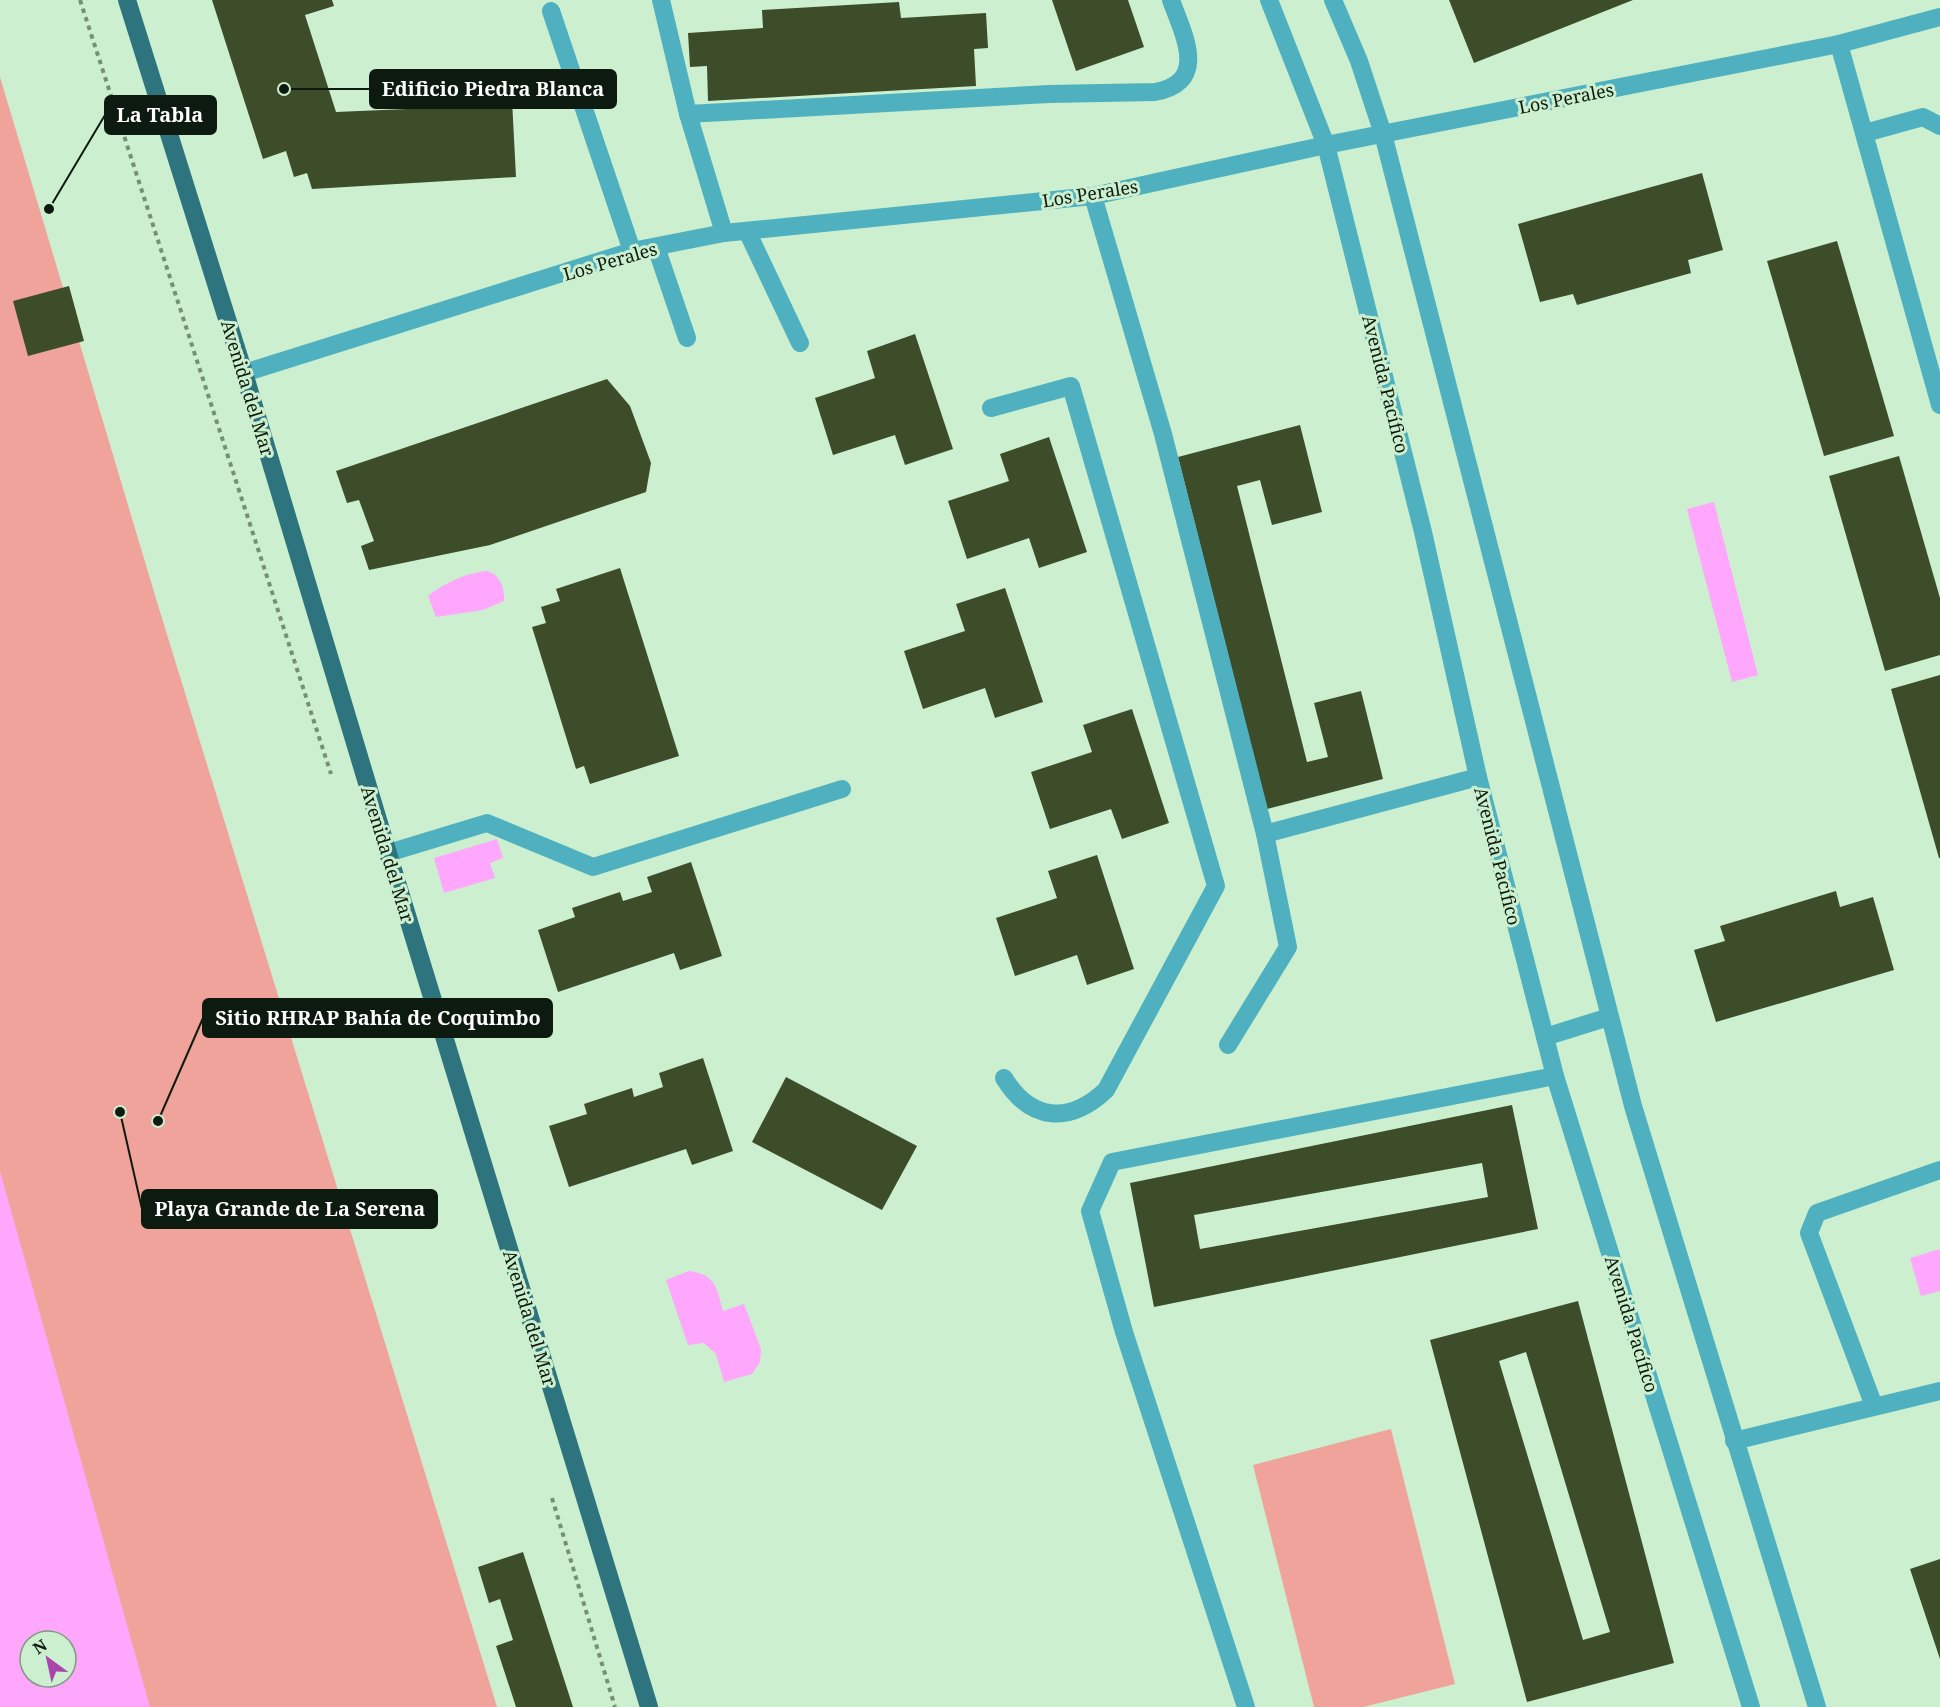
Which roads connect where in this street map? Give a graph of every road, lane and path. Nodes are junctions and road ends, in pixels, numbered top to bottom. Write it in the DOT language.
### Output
graph roads {
  1 [pos="80,0"];
  2 [pos="127,0"];
  3 [pos="661,0"];
  4 [pos="1172,0"];
  5 [pos="1269,0"];
  6 [pos="1333,0"];
  7 [pos="551,11"];
  8 [pos="1940,17"];
  9 [pos="1839,44"];
  10 [pos="688,114"];
  11 [pos="1940,126"];
  12 [pos="1865,133"];
  13 [pos="1383,134"];
  14 [pos="1326,145"];
  15 [pos="1094,196"];
  16 [pos="747,231"];
  17 [pos="724,233"];
  18 [pos="656,247"];
  19 [pos="632,251"];
  20 [pos="687,338"];
  21 [pos="800,344"];
  22 [pos="244,374"];
  23 [pos="1940,405"];
  24 [pos="991,408"];
  25 [pos="1478,777"];
  26 [pos="333,779"];
  27 [pos="842,789"];
  28 [pos="1265,834"];
  29 [pos="388,853"];
  30 [pos="1609,1017"];
  31 [pos="1545,1037"];
  32 [pos="1228,1045"];
  33 [pos="1555,1076"];
  34 [pos="1004,1078"];
  35 [pos="1940,1170"];
  36 [pos="1940,1391"];
  37 [pos="1874,1406"];
  38 [pos="1734,1442"];
  39 [pos="550,1493"];
  40 [pos="615,1707"];
  41 [pos="650,1707"];
  42 [pos="1246,1707"];
  43 [pos="1751,1707"];
  44 [pos="1817,1707"];
  1 -- 26 [label="path"];
  2 -- 22 [label="main road, Avenida del Mar"];
  3 -- 10 [label="street"];
  4 -- 10 [label="street"];
  5 -- 14 [label="street, Avenida Pacífico"];
  6 -- 13 [label="street"];
  7 -- 19 [label="street"];
  8 -- 9 [label="street, Los Perales"];
  9 -- 12 [label="street"];
  9 -- 13 [label="street, Los Perales"];
  10 -- 17 [label="street"];
  11 -- 12 [label="street"];
  12 -- 23 [label="street"];
  13 -- 14 [label="street, Los Perales"];
  13 -- 30 [label="street"];
  14 -- 15 [label="street, Los Perales"];
  14 -- 25 [label="street, Avenida Pacífico"];
  15 -- 16 [label="street, Los Perales"];
  15 -- 28 [label="street"];
  16 -- 17 [label="street, Los Perales"];
  16 -- 21 [label="street"];
  17 -- 18 [label="street, Los Perales"];
  18 -- 19 [label="street, Los Perales"];
  18 -- 20 [label="street"];
  19 -- 22 [label="street, Los Perales"];
  22 -- 29 [label="main road, Avenida del Mar"];
  24 -- 34 [label="street"];
  25 -- 28 [label="street"];
  25 -- 31 [label="street, Avenida Pacífico"];
  27 -- 29 [label="street"];
  28 -- 32 [label="street"];
  29 -- 41 [label="main road, Avenida del Mar"];
  30 -- 31 [label="street"];
  30 -- 38 [label="street"];
  31 -- 33 [label="street, Avenida Pacífico"];
  33 -- 42 [label="street"];
  33 -- 43 [label="street, Avenida Pacífico"];
  35 -- 37 [label="street"];
  36 -- 37 [label="street"];
  37 -- 38 [label="street"];
  38 -- 44 [label="street"];
  39 -- 40 [label="path"];
}
